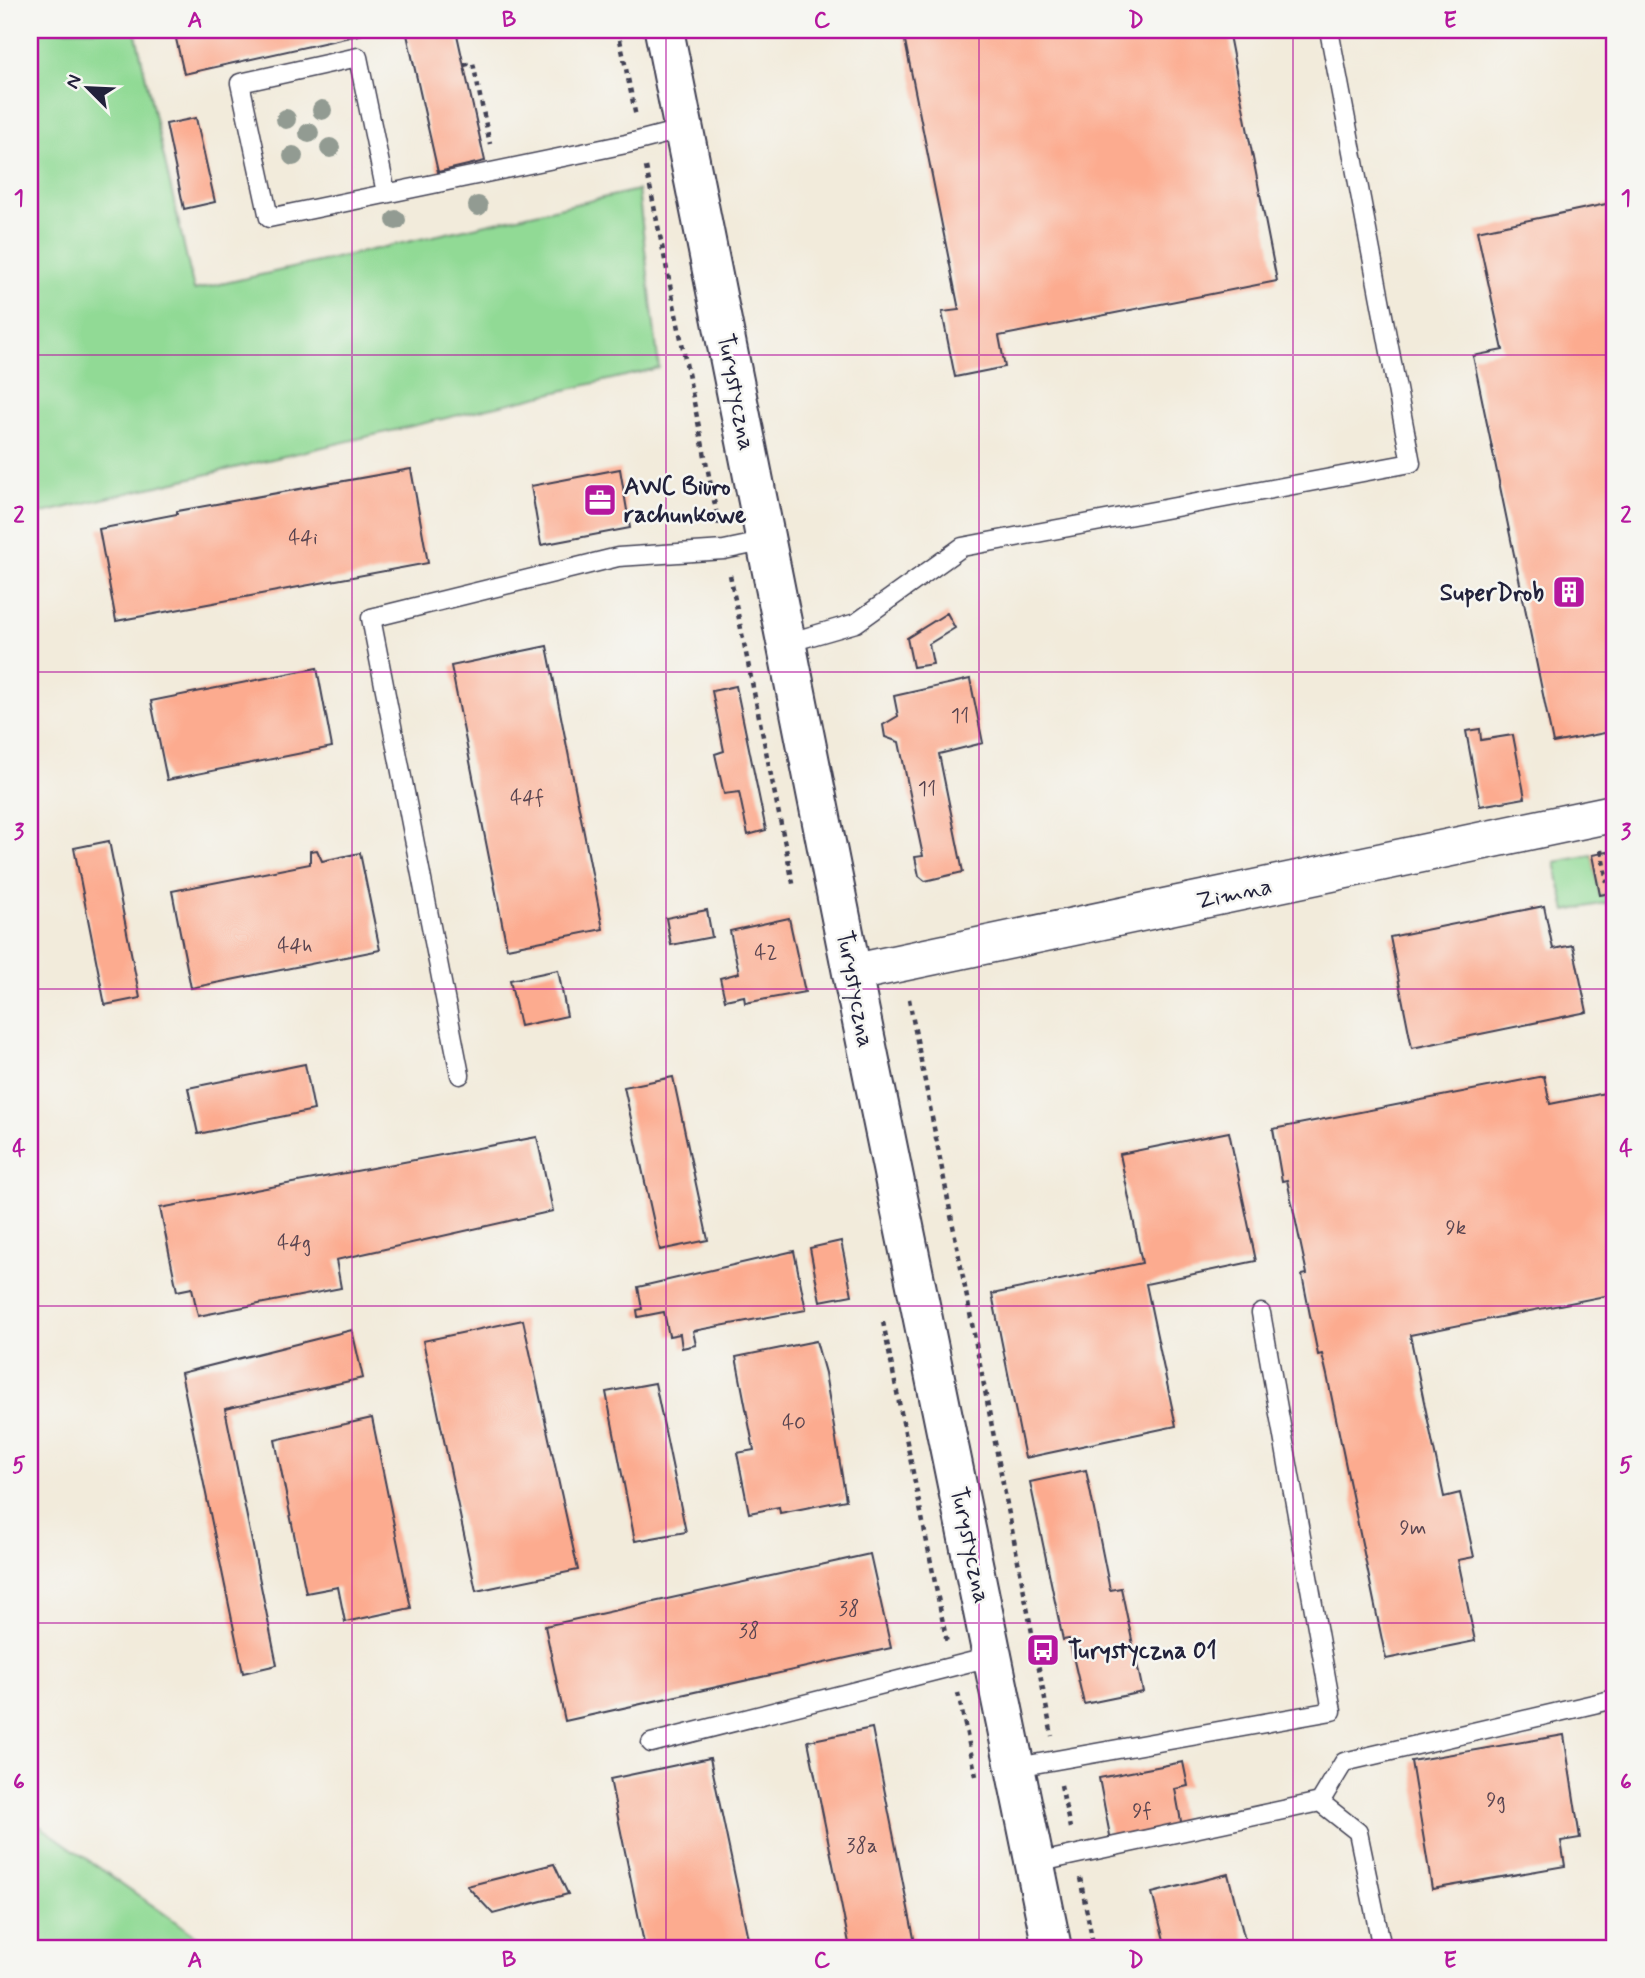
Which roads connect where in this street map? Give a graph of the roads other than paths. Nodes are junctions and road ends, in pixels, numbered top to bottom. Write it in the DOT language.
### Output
graph roads {
  1 [pos="664,30"];
  2 [pos="1329,30"];
  3 [pos="684,129"];
  4 [pos="387,193"];
  5 [pos="767,541"];
  6 [pos="787,643"];
  7 [pos="1611,829"];
  8 [pos="852,973"];
  9 [pos="460,1075"];
  10 [pos="1261,1313"];
  11 [pos="994,1656"];
  12 [pos="1615,1699"];
  13 [pos="651,1743"];
  14 [pos="1017,1767"];
  15 [pos="1320,1802"];
  16 [pos="1036,1863"];
  17 [pos="1052,1948"];
  18 [pos="1382,1948"];
  1 -- 3 [label="main road, Turystyczna"];
  2 -- 6 [label="lane"];
  3 -- 4 [label="lane"];
  3 -- 5 [label="main road, Turystyczna"];
  4 -- 4 [label="lane"];
  5 -- 6 [label="main road, Turystyczna"];
  5 -- 9 [label="lane"];
  6 -- 8 [label="main road, Turystyczna"];
  7 -- 8 [label="street, Zimna"];
  8 -- 11 [label="main road, Turystyczna"];
  10 -- 14 [label="lane"];
  11 -- 13 [label="lane"];
  11 -- 14 [label="main road, Turystyczna"];
  12 -- 15 [label="lane"];
  14 -- 16 [label="main road, Turystyczna"];
  15 -- 16 [label="lane"];
  15 -- 18 [label="lane"];
  16 -- 17 [label="main road, Turystyczna"];
}
